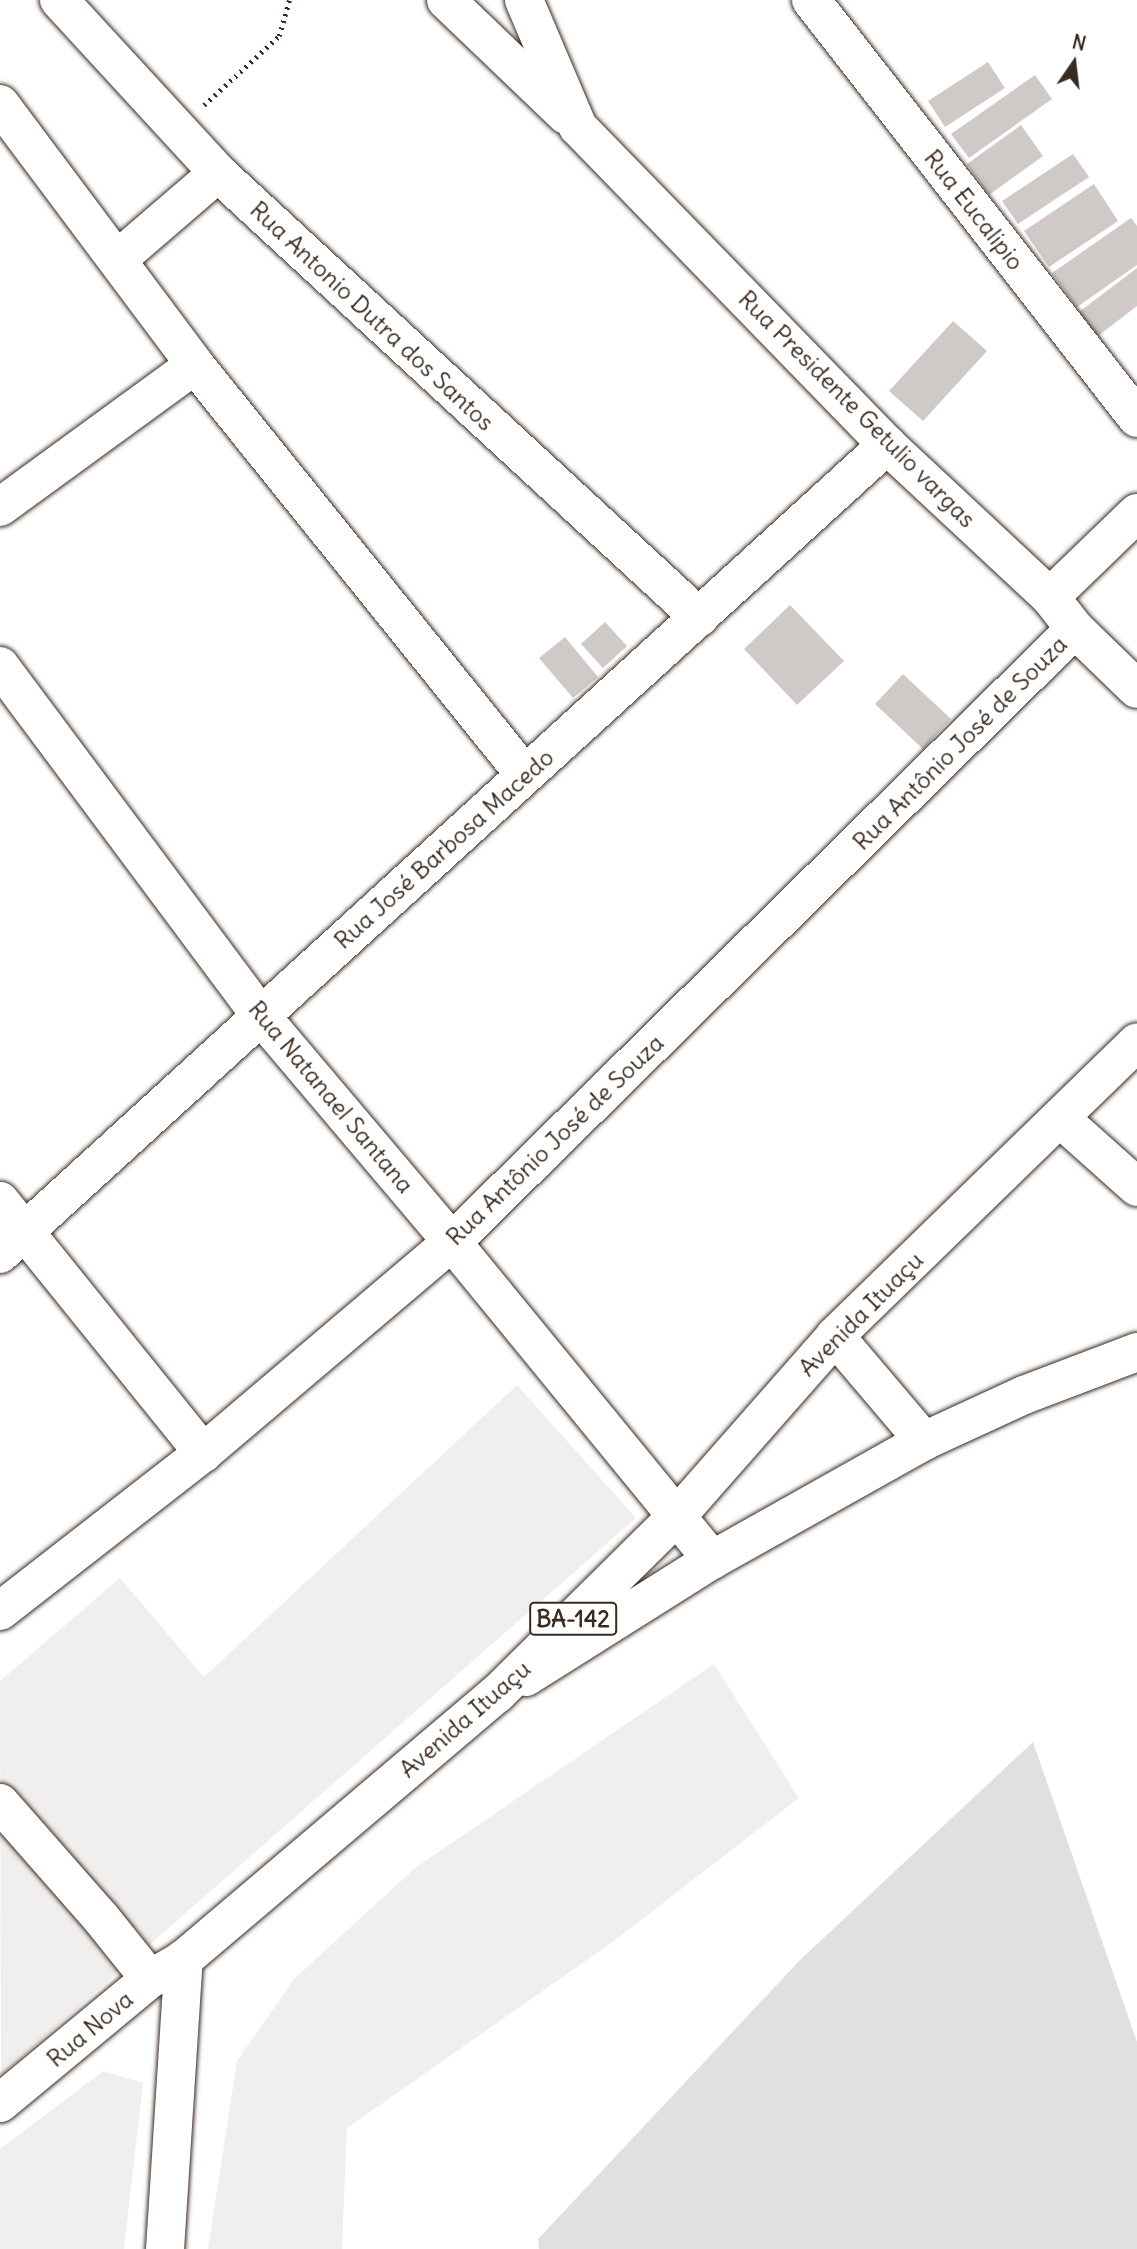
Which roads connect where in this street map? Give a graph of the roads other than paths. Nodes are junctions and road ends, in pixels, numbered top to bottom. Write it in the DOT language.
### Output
graph roads {
  1 [pos="59,0"];
  2 [pos="446,0"];
  3 [pos="524,0"];
  4 [pos="811,0"];
  5 [pos="0,104"];
  6 [pos="578,127"];
  7 [pos="218,173"];
  8 [pos="118,259"];
  9 [pos="195,365"];
  10 [pos="1137,418"];
  11 [pos="887,445"];
  12 [pos="0,507"];
  13 [pos="1137,513"];
  14 [pos="1050,597"];
  15 [pos="699,617"];
  16 [pos="1075,629"];
  17 [pos="0,666"];
  18 [pos="1137,690"];
  19 [pos="525,775"];
  20 [pos="261,1016"];
  21 [pos="1137,1042"];
  22 [pos="1061,1119"];
  23 [pos="1137,1187"];
  24 [pos="0,1201"];
  25 [pos="452,1242"];
  26 [pos="12,1243"];
  27 [pos="835,1336"];
  28 [pos="1137,1352"];
  29 [pos="924,1441"];
  30 [pos="203,1453"];
  31 [pos="678,1515"];
  32 [pos="712,1560"];
  33 [pos="0,1611"];
  34 [pos="497,1694"];
  35 [pos="0,1803"];
  36 [pos="184,1959"];
  37 [pos="150,1979"];
  38 [pos="0,2102"];
  39 [pos="165,2249"];
  1 -- 7 [label="street, Rua Antonio Dutra dos Santos"];
  2 -- 6 [label="street, Rua Presidente Getulio vargas"];
  3 -- 6 [label="street, Rua Presidente Getulio vargas"];
  4 -- 10 [label="street, Rua Eucalipio"];
  5 -- 8 [label="street"];
  6 -- 11 [label="street, Rua Presidente Getulio vargas"];
  7 -- 8 [label="street"];
  7 -- 15 [label="street, Rua Antonio Dutra dos Santos"];
  8 -- 9 [label="street"];
  9 -- 12 [label="street"];
  9 -- 19 [label="street"];
  11 -- 14 [label="street, Rua Presidente Getulio vargas"];
  11 -- 15 [label="street, Rua José Barbosa Macedo"];
  13 -- 14 [label="street"];
  14 -- 16 [label="street, Rua Presidente Getulio vargas"];
  15 -- 19 [label="street, Rua José Barbosa Macedo"];
  16 -- 18 [label="street, Rua Presidente Getulio vargas"];
  16 -- 25 [label="street, Rua Antônio José de Souza"];
  17 -- 20 [label="street, Rua Natanael Santana"];
  19 -- 20 [label="street, Rua José Barbosa Macedo"];
  20 -- 25 [label="street, Rua Natanael Santana"];
  20 -- 26 [label="street, Rua José Barbosa Macedo"];
  21 -- 22 [label="street, Avenida Ituaçu / BA-142"];
  22 -- 23 [label="street"];
  22 -- 27 [label="street, Avenida Ituaçu / BA-142"];
  24 -- 26 [label="street"];
  25 -- 30 [label="street, Rua Antônio José de Souza"];
  25 -- 31 [label="street, Rua Natanael Santana"];
  26 -- 30 [label="street"];
  27 -- 29 [label="street"];
  27 -- 31 [label="street, Avenida Ituaçu / BA-142"];
  28 -- 29 [label="street"];
  29 -- 32 [label="street"];
  30 -- 33 [label="street, Rua Antônio José de Souza"];
  31 -- 32 [label="street, Rua Natanael Santana"];
  31 -- 34 [label="street, Avenida Ituaçu / BA-142"];
  32 -- 34 [label="street"];
  34 -- 36 [label="street, Avenida Ituaçu / BA-142"];
  35 -- 37 [label="street"];
  36 -- 37 [label="street, Rua Nova"];
  36 -- 39 [label="street"];
  37 -- 38 [label="street, Rua Nova"];
}
